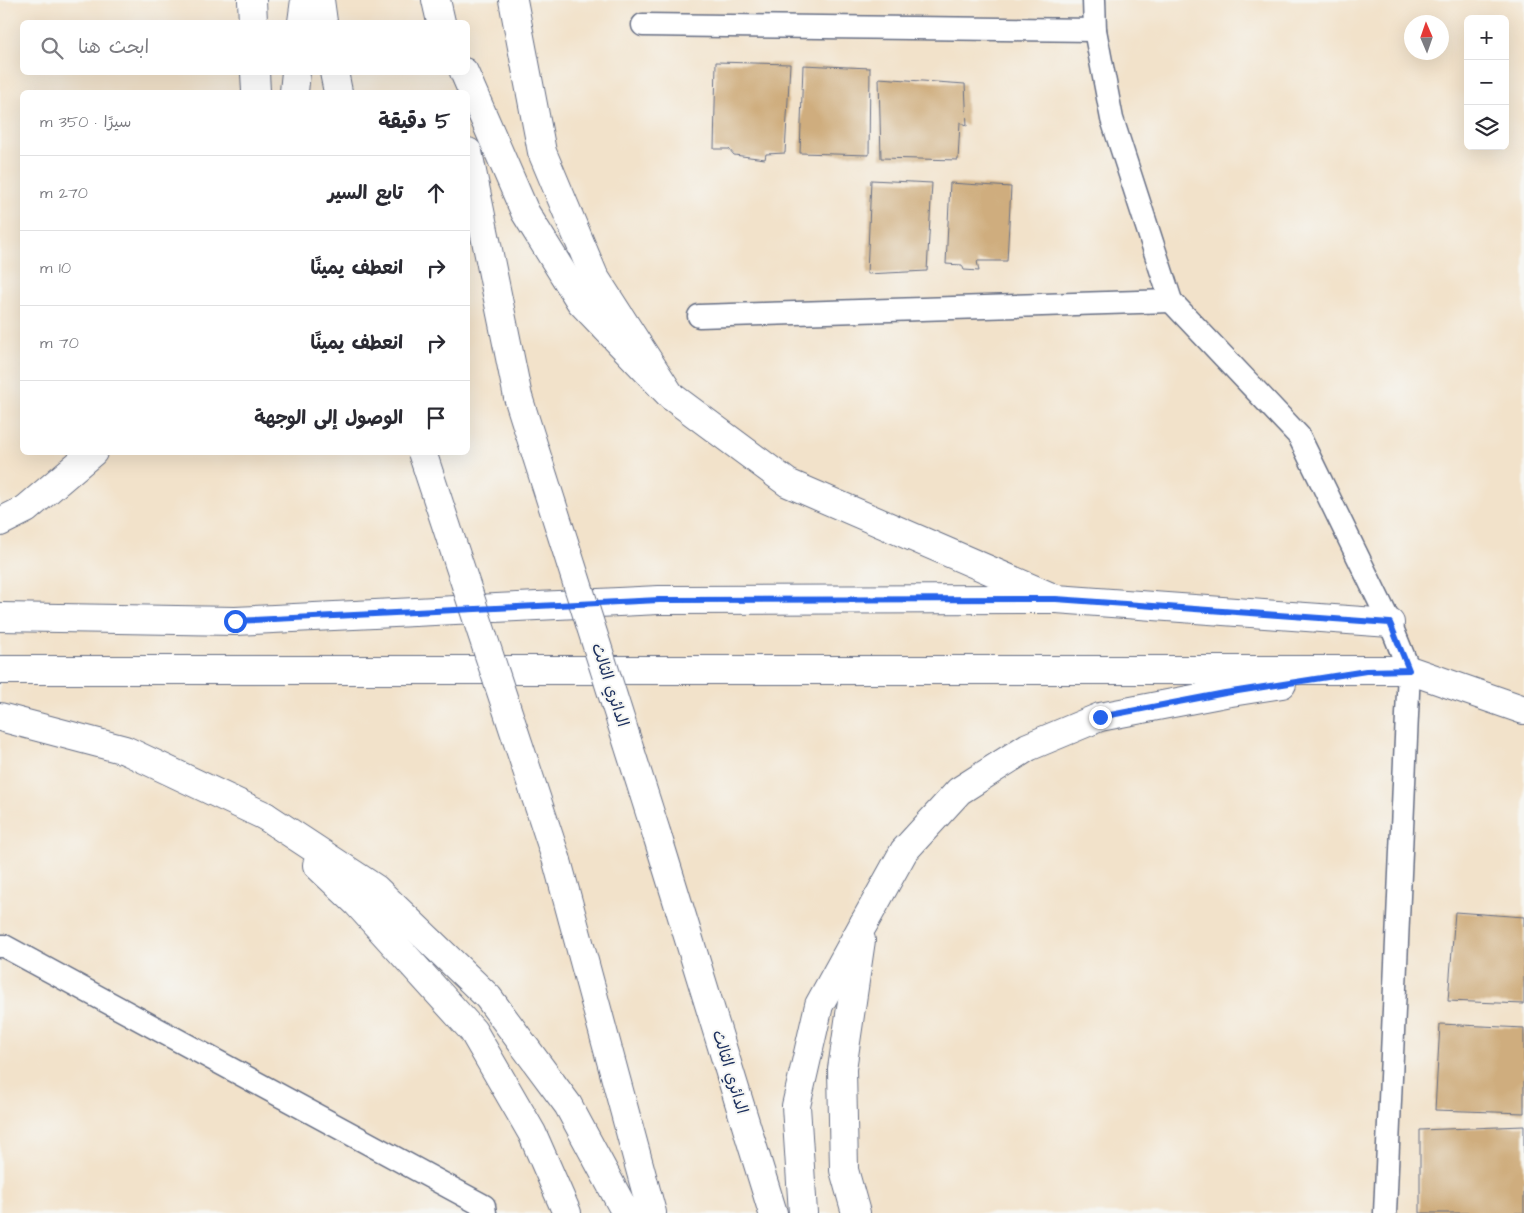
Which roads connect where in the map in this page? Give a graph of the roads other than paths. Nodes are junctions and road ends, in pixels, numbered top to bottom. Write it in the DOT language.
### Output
graph roads {
  1 [pos="252,0"];
  2 [pos="304,0"];
  3 [pos="320,0"];
  4 [pos="514,0"];
  5 [pos="1094,0"];
  6 [pos="253,20"];
  7 [pos="302,20"];
  8 [pos="324,20"];
  9 [pos="643,25"];
  10 [pos="1095,30"];
  11 [pos="255,75"];
  12 [pos="296,75"];
  13 [pos="335,75"];
  14 [pos="452,75"];
  15 [pos="465,75"];
  16 [pos="256,90"];
  17 [pos="294,90"];
  18 [pos="338,90"];
  19 [pos="455,90"];
  20 [pos="470,162"];
  21 [pos="1171,301"];
  22 [pos="700,316"];
  23 [pos="671,396"];
  24 [pos="89,455"];
  25 [pos="423,455"];
  26 [pos="0,522"];
  27 [pos="1056,599"];
  28 [pos="0,617"];
  29 [pos="1390,623"];
  30 [pos="0,670"];
  31 [pos="1409,670"];
  32 [pos="1366,671"];
  33 [pos="1524,710"];
  34 [pos="0,716"];
  35 [pos="265,816"];
  36 [pos="864,923"];
  37 [pos="0,946"];
  38 [pos="485,1213"];
  39 [pos="566,1213"];
  40 [pos="626,1213"];
  41 [pos="652,1213"];
  42 [pos="773,1213"];
  43 [pos="803,1213"];
  44 [pos="856,1213"];
  45 [pos="1385,1213"];
  1 -- 6 [label="main road"];
  2 -- 7 [label="main road"];
  3 -- 8 [label="main road"];
  4 -- 23 [label="main road"];
  5 -- 10 [label="street"];
  9 -- 10 [label="street"];
  10 -- 21 [label="street"];
  11 -- 16 [label="main road"];
  12 -- 17 [label="main road"];
  13 -- 18 [label="main road"];
  14 -- 19 [label="main road"];
  15 -- 23 [label="main road"];
  20 -- 42 [label="main road, الدائري الثالث, bridge"];
  21 -- 22 [label="street"];
  21 -- 29 [label="street"];
  23 -- 27 [label="main road"];
  24 -- 26 [label="main road"];
  25 -- 41 [label="main road, bridge"];
  27 -- 28 [label="main road"];
  27 -- 29 [label="main road"];
  29 -- 31 [label="street"];
  30 -- 32 [label="main road"];
  31 -- 32 [label="main road"];
  31 -- 33 [label="main road"];
  31 -- 45 [label="street"];
  32 -- 36 [label="main road"];
  34 -- 35 [label="main road"];
  35 -- 39 [label="main road"];
  35 -- 40 [label="main road"];
  36 -- 43 [label="main road"];
  36 -- 44 [label="main road"];
  37 -- 38 [label="street"];
}
